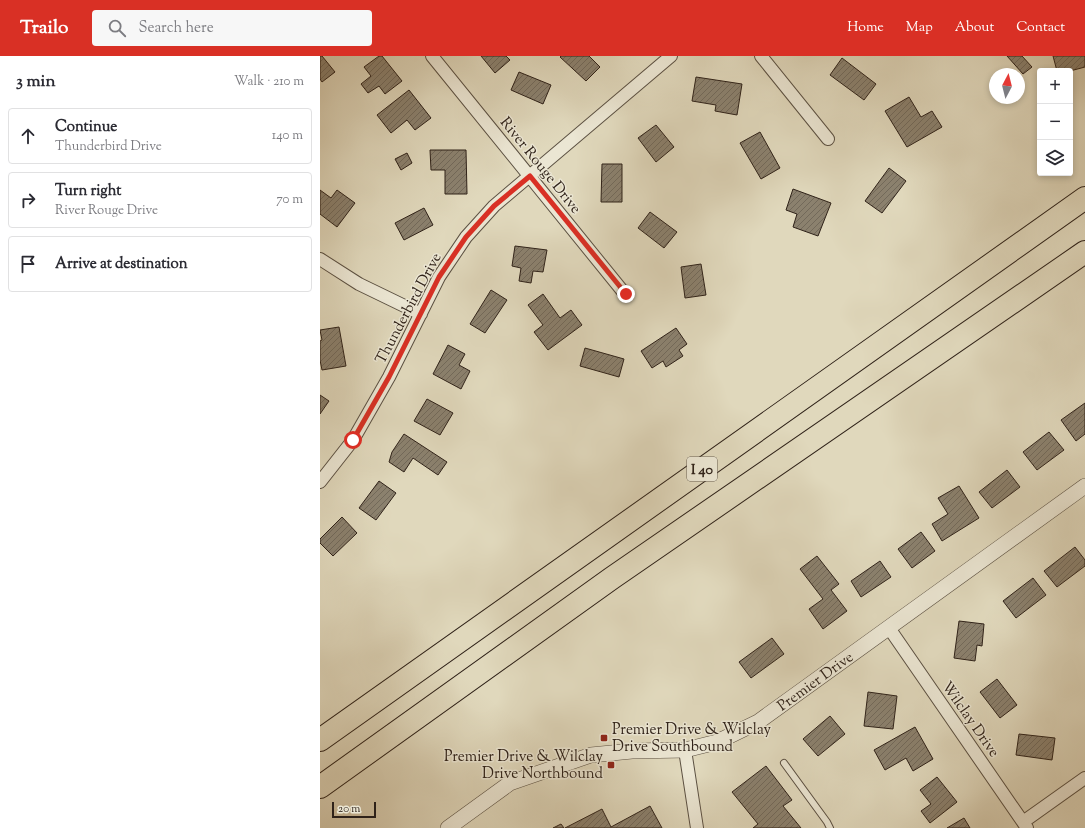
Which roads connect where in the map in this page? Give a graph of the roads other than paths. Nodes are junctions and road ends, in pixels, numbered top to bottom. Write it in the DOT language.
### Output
graph roads {
  1 [pos="432,56"];
  2 [pos="672,56"];
  3 [pos="761,56"];
  4 [pos="828,139"];
  5 [pos="530,176"];
  6 [pos="1085,198"];
  7 [pos="1085,252"];
  8 [pos="320,259"];
  9 [pos="626,294"];
  10 [pos="421,314"];
  11 [pos="320,482"];
  12 [pos="1085,486"];
  13 [pos="889,628"];
  14 [pos="320,740"];
  15 [pos="685,750"];
  16 [pos="784,763"];
  17 [pos="1085,778"];
  18 [pos="320,787"];
  19 [pos="1025,825"];
  20 [pos="448,828"];
  21 [pos="697,828"];
  22 [pos="830,828"];
  1 -- 5 [label="street, River Rouge Drive"];
  2 -- 5 [label="street, Thunderbird Drive"];
  3 -- 4 [label="street"];
  5 -- 9 [label="street, River Rouge Drive"];
  5 -- 10 [label="street, Thunderbird Drive"];
  6 -- 14 [label="highway, I 40"];
  7 -- 18 [label="highway, I 40"];
  8 -- 10 [label="street"];
  10 -- 11 [label="street, Thunderbird Drive"];
  12 -- 13 [label="street, Premier Drive"];
  13 -- 15 [label="street, Premier Drive"];
  13 -- 19 [label="street, Wilclay Drive"];
  15 -- 20 [label="street, Premier Drive"];
  15 -- 21 [label="street"];
  16 -- 22 [label="lane"];
  17 -- 19 [label="street"];
}
